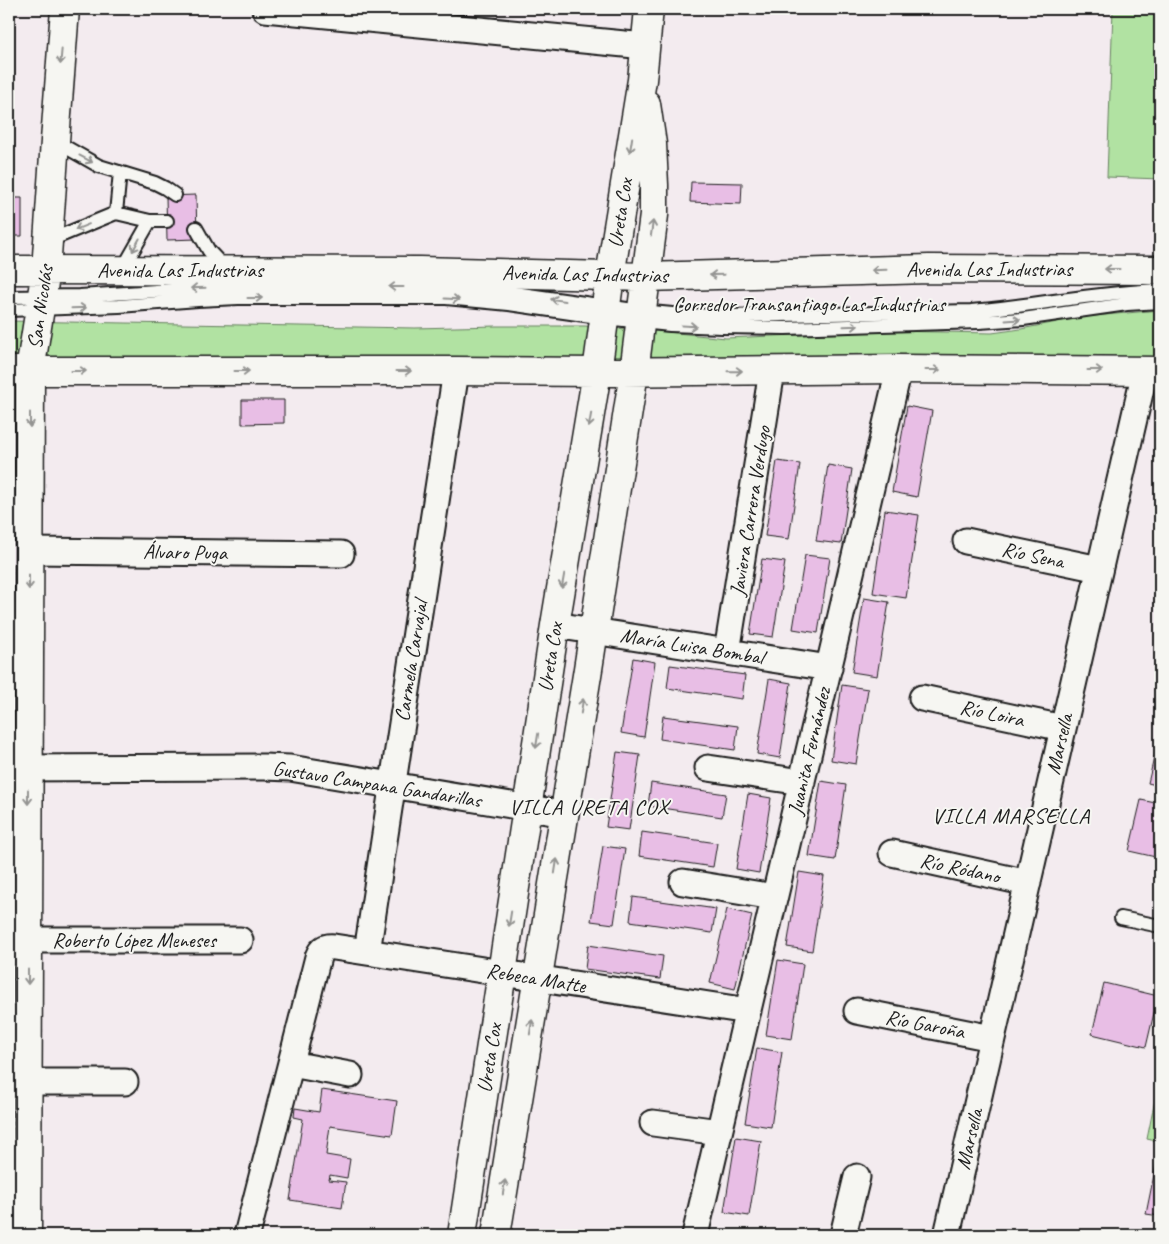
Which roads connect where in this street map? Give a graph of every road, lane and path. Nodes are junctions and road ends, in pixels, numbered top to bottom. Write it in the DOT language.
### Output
graph roads {
  1 [pos="65,9"];
  2 [pos="265,9"];
  3 [pos="649,9"];
  4 [pos="645,46"];
  5 [pos="642,80"];
  6 [pos="55,141"];
  7 [pos="120,172"];
  8 [pos="175,195"];
  9 [pos="116,213"];
  10 [pos="150,220"];
  11 [pos="167,221"];
  12 [pos="196,228"];
  13 [pos="48,241"];
  14 [pos="9,270"];
  15 [pos="46,270"];
  16 [pos="122,270"];
  17 [pos="226,270"];
  18 [pos="1160,270"];
  19 [pos="610,276"];
  20 [pos="646,277"];
  21 [pos="1160,290"];
  22 [pos="9,297"];
  23 [pos="1160,302"];
  24 [pos="41,304"];
  25 [pos="9,310"];
  26 [pos="605,312"];
  27 [pos="641,317"];
  28 [pos="899,370"];
  29 [pos="20,371"];
  30 [pos="456,371"];
  31 [pos="772,371"];
  32 [pos="1152,371"];
  33 [pos="598,372"];
  34 [pos="634,372"];
  35 [pos="966,541"];
  36 [pos="29,551"];
  37 [pos="341,554"];
  38 [pos="1100,569"];
  39 [pos="555,625"];
  40 [pos="594,630"];
  41 [pos="727,652"];
  42 [pos="829,668"];
  43 [pos="922,698"];
  44 [pos="1063,728"];
  45 [pos="18,768"];
  46 [pos="708,768"];
  47 [pos="802,782"];
  48 [pos="392,785"];
  49 [pos="527,808"];
  50 [pos="565,814"];
  51 [pos="892,853"];
  52 [pos="18,858"];
  53 [pos="683,882"];
  54 [pos="1028,883"];
  55 [pos="774,897"];
  56 [pos="1121,918"];
  57 [pos="1160,926"];
  58 [pos="28,940"];
  59 [pos="240,940"];
  60 [pos="367,952"];
  61 [pos="502,973"];
  62 [pos="538,979"];
  63 [pos="748,1010"];
  64 [pos="858,1011"];
  65 [pos="992,1038"];
  66 [pos="291,1064"];
  67 [pos="350,1075"];
  68 [pos="27,1082"];
  69 [pos="125,1082"];
  70 [pos="653,1123"];
  71 [pos="719,1132"];
  72 [pos="856,1177"];
  73 [pos="26,1235"];
  74 [pos="247,1235"];
  75 [pos="462,1235"];
  76 [pos="496,1235"];
  77 [pos="694,1235"];
  78 [pos="843,1235"];
  79 [pos="947,1235"];
  1 -- 6 [label="street, San Nicolás, one-way"];
  2 -- 4 [label="street"];
  3 -- 4 [label="street, Ureta Cox"];
  4 -- 5 [label="street, Ureta Cox"];
  5 -- 19 [label="street, Ureta Cox, one-way"];
  20 -- 5 [label="street, Ureta Cox, one-way"];
  6 -- 7 [label="lane, one-way"];
  6 -- 13 [label="street, San Nicolás"];
  7 -- 8 [label="lane"];
  7 -- 9 [label="lane"];
  9 -- 10 [label="lane"];
  9 -- 13 [label="lane, one-way"];
  10 -- 11 [label="lane"];
  10 -- 16 [label="lane, one-way"];
  12 -- 17 [label="lane"];
  13 -- 15 [label="street, San Nicolás"];
  14 -- 15 [label="street, Avenida Las Industrias"];
  15 -- 16 [label="street, Avenida Las Industrias"];
  15 -- 24 [label="street, San Nicolás"];
  16 -- 17 [label="street, Avenida Las Industrias"];
  17 -- 19 [label="street, Avenida Las Industrias"];
  18 -- 20 [label="street, Avenida Las Industrias, one-way"];
  19 -- 20 [label="street, Avenida Las Industrias"];
  19 -- 26 [label="street, Ureta Cox"];
  20 -- 27 [label="street, Ureta Cox"];
  21 -- 27 [label="lane, Corredor Transantiago Las Industrias"];
  22 -- 24 [label="lane, Corredor Transantiago Las Industrias"];
  27 -- 23 [label="lane, Corredor Transantiago Las Industrias, one-way"];
  24 -- 25 [label="lane, Corredor Transantiago Las Industrias"];
  24 -- 26 [label="lane, Corredor Transantiago Las Industrias"];
  24 -- 29 [label="street, San Nicolás"];
  26 -- 27 [label="lane, Corredor Transantiago Las Industrias"];
  26 -- 33 [label="street, Ureta Cox"];
  27 -- 34 [label="street, Ureta Cox"];
  28 -- 31 [label="street"];
  28 -- 32 [label="street, one-way"];
  28 -- 42 [label="street, Juanita Fernández"];
  29 -- 30 [label="street, one-way"];
  29 -- 36 [label="street, San Nicolás, one-way"];
  30 -- 33 [label="street"];
  30 -- 48 [label="street, Carmela Carvajal"];
  34 -- 31 [label="street, one-way"];
  31 -- 41 [label="street, Javiera Carrera Verdugo"];
  32 -- 38 [label="street, Marsella"];
  33 -- 34 [label="street"];
  33 -- 39 [label="street, Ureta Cox, one-way"];
  34 -- 40 [label="street, Ureta Cox"];
  35 -- 38 [label="street, Río Sena"];
  36 -- 37 [label="street, Álvaro Puga"];
  36 -- 45 [label="street, San Nicolás, one-way"];
  38 -- 44 [label="street, Marsella"];
  39 -- 40 [label="street, María Luisa Bombal"];
  39 -- 49 [label="street, Ureta Cox, one-way"];
  40 -- 41 [label="street, María Luisa Bombal"];
  50 -- 40 [label="street, Ureta Cox, one-way"];
  41 -- 42 [label="street, María Luisa Bombal"];
  42 -- 47 [label="street, Juanita Fernández"];
  43 -- 44 [label="street, Río Loira"];
  44 -- 54 [label="street, Marsella"];
  45 -- 48 [label="street, Gustavo Campana Gandarillas"];
  45 -- 52 [label="street, San Nicolás, one-way"];
  46 -- 47 [label="street"];
  47 -- 55 [label="street, Juanita Fernández"];
  48 -- 49 [label="street, Gustavo Campana Gandarillas"];
  48 -- 60 [label="street, Carmela Carvajal"];
  49 -- 50 [label="street, Gustavo Campana Gandarillas"];
  49 -- 61 [label="street, Ureta Cox, one-way"];
  62 -- 50 [label="street, Ureta Cox, one-way"];
  51 -- 54 [label="street, Río Ródano"];
  52 -- 58 [label="street, San Nicolás"];
  53 -- 55 [label="street"];
  54 -- 65 [label="street, Marsella"];
  55 -- 63 [label="street, Juanita Fernández"];
  56 -- 57 [label="lane"];
  58 -- 59 [label="street, Roberto López Meneses"];
  58 -- 68 [label="street, San Nicolás, one-way"];
  60 -- 61 [label="street, Rebeca Matte"];
  60 -- 66 [label="street, Rebeca Matte"];
  61 -- 62 [label="street, Rebeca Matte"];
  61 -- 75 [label="street, Ureta Cox"];
  62 -- 63 [label="street, Rebeca Matte"];
  76 -- 62 [label="street, Ureta Cox, one-way"];
  63 -- 71 [label="street, Juanita Fernández"];
  64 -- 65 [label="street, Río Garoña"];
  65 -- 79 [label="street, Marsella"];
  66 -- 67 [label="street"];
  66 -- 74 [label="street"];
  68 -- 69 [label="street"];
  68 -- 73 [label="street, San Nicolás"];
  70 -- 71 [label="street"];
  71 -- 77 [label="street, Juanita Fernández"];
  72 -- 78 [label="street"];
}
